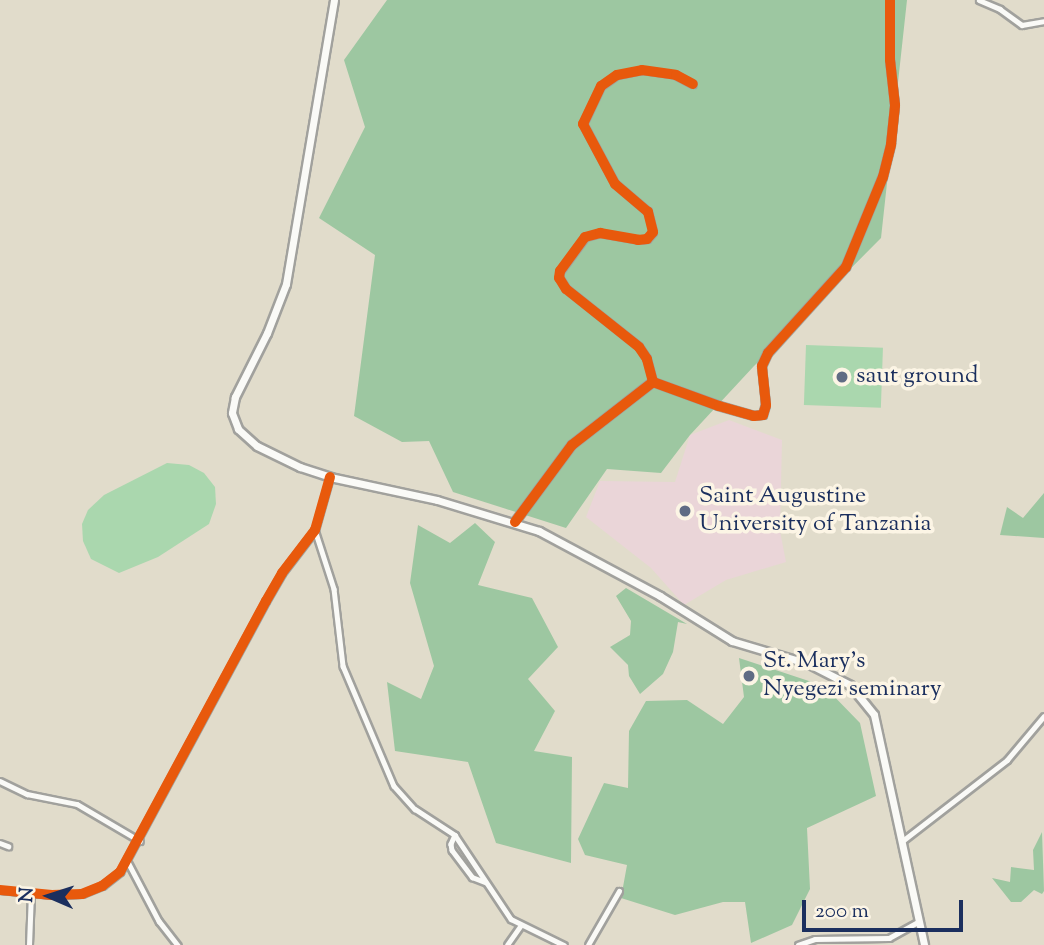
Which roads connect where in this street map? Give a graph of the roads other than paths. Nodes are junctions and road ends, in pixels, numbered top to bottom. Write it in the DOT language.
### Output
graph roads {
  1 [pos="334,0"];
  2 [pos="890,0"];
  3 [pos="979,0"];
  4 [pos="1044,21"];
  5 [pos="693,84"];
  6 [pos="653,382"];
  7 [pos="330,477"];
  8 [pos="515,522"];
  9 [pos="315,530"];
  10 [pos="1044,716"];
  11 [pos="0,781"];
  12 [pos="455,835"];
  13 [pos="140,841"];
  14 [pos="901,842"];
  15 [pos="0,843"];
  16 [pos="462,845"];
  17 [pos="8,846"];
  18 [pos="461,861"];
  19 [pos="128,862"];
  20 [pos="485,882"];
  21 [pos="0,890"];
  22 [pos="619,891"];
  23 [pos="31,894"];
  24 [pos="918,922"];
  25 [pos="521,925"];
  26 [pos="29,945"];
  27 [pos="178,945"];
  28 [pos="507,945"];
  29 [pos="564,945"];
  30 [pos="588,945"];
  31 [pos="798,945"];
  32 [pos="924,945"];
  1 -- 7 [label="main road"];
  2 -- 6 [label="street"];
  3 -- 4 [label="street"];
  5 -- 6 [label="street"];
  6 -- 8 [label="street"];
  7 -- 8 [label="main road"];
  7 -- 9 [label="street"];
  8 -- 14 [label="main road"];
  9 -- 12 [label="street"];
  9 -- 13 [label="street"];
  10 -- 14 [label="street"];
  11 -- 13 [label="street"];
  12 -- 16 [label="street"];
  12 -- 18 [label="street"];
  13 -- 19 [label="street"];
  14 -- 24 [label="main road"];
  15 -- 17 [label="street"];
  16 -- 18 [label="street"];
  16 -- 20 [label="street"];
  18 -- 20 [label="street"];
  19 -- 23 [label="street"];
  19 -- 27 [label="street"];
  20 -- 25 [label="street"];
  21 -- 23 [label="street"];
  22 -- 30 [label="street"];
  23 -- 26 [label="street"];
  24 -- 31 [label="street"];
  24 -- 32 [label="main road"];
  25 -- 28 [label="street"];
  25 -- 29 [label="street"];
}
